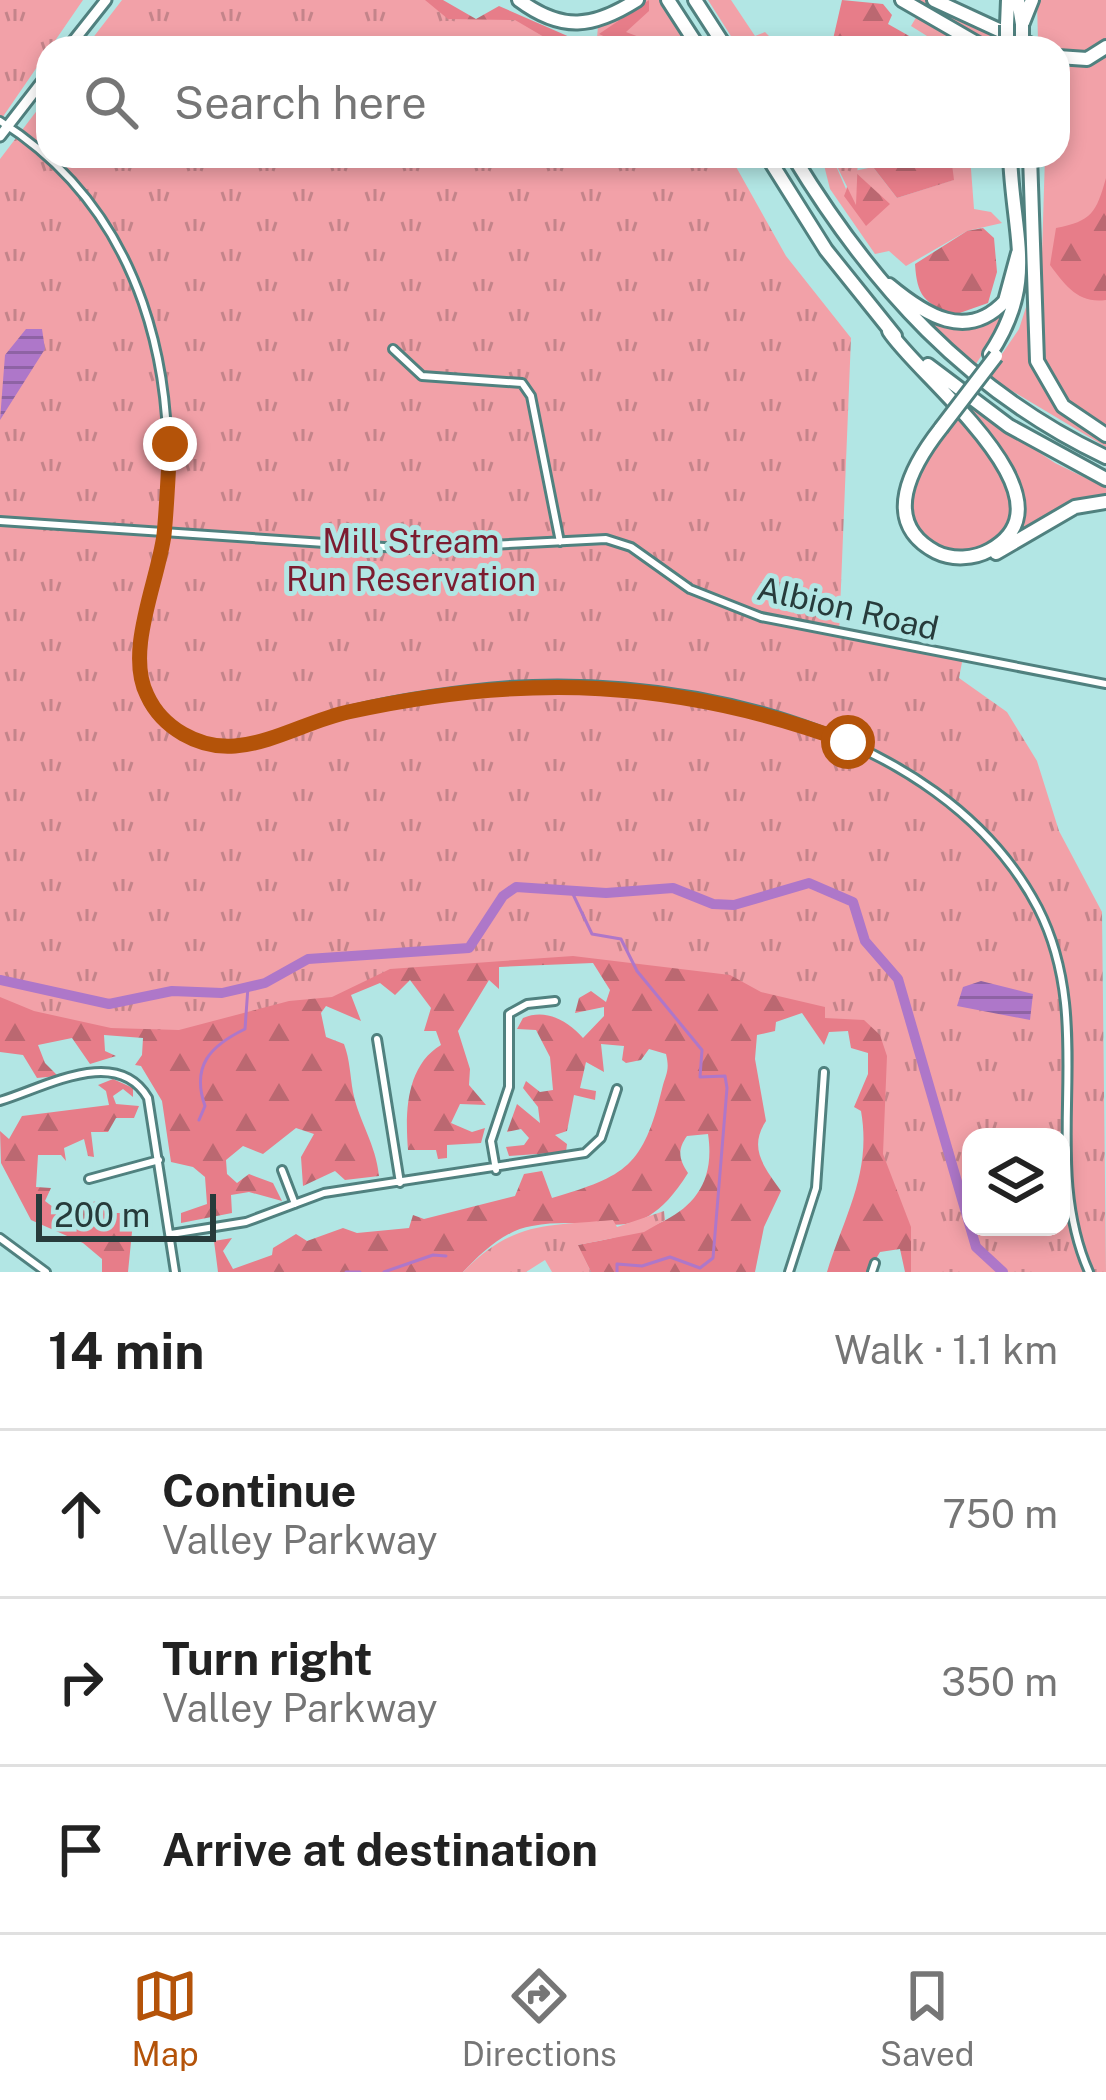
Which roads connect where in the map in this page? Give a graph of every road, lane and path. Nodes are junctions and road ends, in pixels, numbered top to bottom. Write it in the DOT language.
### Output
graph roads {
  1 [pos="106,0"];
  2 [pos="522,0"];
  3 [pos="668,0"];
  4 [pos="695,0"];
  5 [pos="902,0"];
  6 [pos="934,0"];
  7 [pos="632,1"];
  8 [pos="78,36"];
  9 [pos="691,36"];
  10 [pos="718,36"];
  11 [pos="964,36"];
  12 [pos="1012,36"];
  13 [pos="1106,47"];
  14 [pos="1070,58"];
  15 [pos="36,87"];
  16 [pos="4,123"];
  17 [pos="0,136"];
  18 [pos="36,148"];
  19 [pos="57,168"];
  20 [pos="775,168"];
  21 [pos="801,168"];
  22 [pos="1011,168"];
  23 [pos="1031,168"];
  24 [pos="1036,249"];
  25 [pos="1018,253"];
  26 [pos="865,265"];
  27 [pos="889,331"];
  28 [pos="393,349"];
  29 [pos="993,355"];
  30 [pos="940,427"];
  31 [pos="1106,435"];
  32 [pos="1106,457"];
  33 [pos="1106,479"];
  34 [pos="1106,502"];
  35 [pos="0,521"];
  36 [pos="164,531"];
  37 [pos="560,542"];
  38 [pos="1106,683"];
  39 [pos="555,1001"];
  40 [pos="377,1039"];
  41 [pos="824,1072"];
  42 [pos="617,1089"];
  43 [pos="0,1101"];
  44 [pos="159,1160"];
  45 [pos="282,1170"];
  46 [pos="496,1170"];
  47 [pos="89,1179"];
  48 [pos="400,1183"];
  49 [pos="295,1204"];
  50 [pos="171,1234"];
  51 [pos="0,1238"];
  52 [pos="46,1272"];
  53 [pos="175,1272"];
  54 [pos="789,1272"];
  55 [pos="1090,1272"];
  1 -- 8 [label="main road"];
  2 -- 7 [label="highway"];
  3 -- 9 [label="highway"];
  4 -- 10 [label="highway"];
  5 -- 11 [label="highway"];
  6 -- 12 [label="highway"];
  13 -- 14 [label="highway"];
  15 -- 16 [label="main road"];
  16 -- 17 [label="main road"];
  16 -- 18 [label="street"];
  19 -- 36 [label="street"];
  20 -- 27 [label="highway"];
  21 -- 26 [label="highway"];
  22 -- 25 [label="highway"];
  23 -- 24 [label="highway"];
  24 -- 29 [label="highway"];
  24 -- 31 [label="highway"];
  25 -- 26 [label="highway"];
  25 -- 29 [label="highway"];
  26 -- 32 [label="highway"];
  27 -- 30 [label="highway"];
  27 -- 33 [label="highway"];
  28 -- 37 [label="street"];
  29 -- 30 [label="highway, bridge"];
  30 -- 34 [label="highway"];
  35 -- 36 [label="street, Albion Road"];
  36 -- 37 [label="street, Albion Road"];
  36 -- 55 [label="street"];
  37 -- 38 [label="street, Albion Road"];
  39 -- 46 [label="street"];
  40 -- 48 [label="street"];
  41 -- 54 [label="street"];
  42 -- 46 [label="street"];
  43 -- 44 [label="street"];
  44 -- 47 [label="street"];
  44 -- 50 [label="street"];
  45 -- 49 [label="street"];
  46 -- 48 [label="street"];
  48 -- 49 [label="street"];
  49 -- 50 [label="street"];
  50 -- 53 [label="street"];
  51 -- 52 [label="street"];
}
